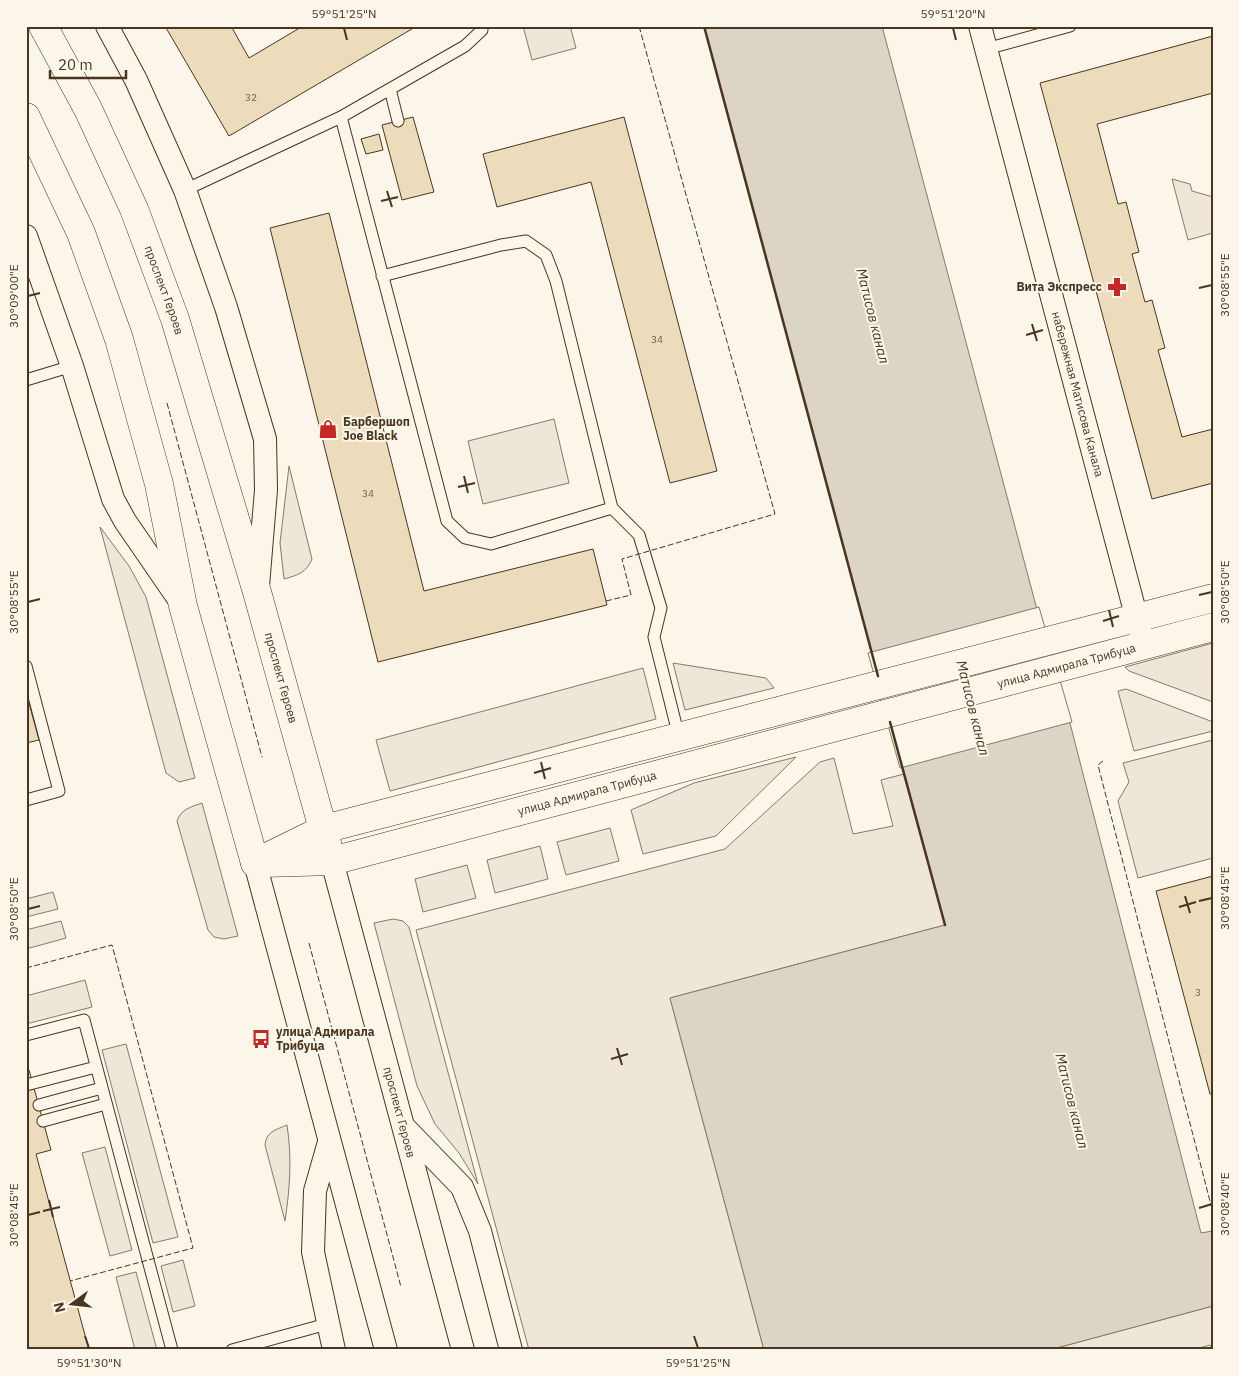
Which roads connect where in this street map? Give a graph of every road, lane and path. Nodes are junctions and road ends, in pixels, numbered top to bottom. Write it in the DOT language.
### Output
graph roads {
  1 [pos="43,26"];
  2 [pos="107,26"];
  3 [pos="482,26"];
  4 [pos="980,26"];
  5 [pos="1070,26"];
  6 [pos="986,49"];
  7 [pos="390,89"];
  8 [pos="26,117"];
  9 [pos="341,117"];
  10 [pos="398,121"];
  11 [pos="185,190"];
  12 [pos="26,236"];
  13 [pos="382,276"];
  14 [pos="72,366"];
  15 [pos="26,380"];
  16 [pos="612,508"];
  17 [pos="258,592"];
  18 [pos="1213,598"];
  19 [pos="183,606"];
  20 [pos="1137,618"];
  21 [pos="1213,627"];
  22 [pos="1144,646"];
  23 [pos="26,666"];
  24 [pos="679,737"];
  25 [pos="26,800"];
  26 [pos="324,829"];
  27 [pos="332,861"];
  28 [pos="254,863"];
  29 [pos="26,1035"];
  30 [pos="96,1067"];
  31 [pos="26,1085"];
  32 [pos="102,1088"];
  33 [pos="106,1104"];
  34 [pos="39,1105"];
  35 [pos="43,1121"];
  36 [pos="402,1124"];
  37 [pos="329,1141"];
  38 [pos="327,1324"];
  39 [pos="172,1350"];
  40 [pos="232,1350"];
  41 [pos="334,1350"];
  42 [pos="386,1350"];
  43 [pos="463,1350"];
  44 [pos="511,1350"];
  1 -- 17 [label="street, проспект Героев"];
  2 -- 11 [label="street"];
  3 -- 7 [label="lane"];
  4 -- 6 [label="street, набережная Матисова Канала"];
  5 -- 6 [label="lane"];
  6 -- 20 [label="street, набережная Матисова Канала"];
  7 -- 9 [label="lane"];
  7 -- 10 [label="lane"];
  8 -- 19 [label="street"];
  9 -- 11 [label="lane"];
  9 -- 13 [label="lane"];
  11 -- 17 [label="street"];
  12 -- 14 [label="street"];
  13 -- 16 [label="lane"];
  13 -- 16 [label="lane"];
  14 -- 15 [label="lane"];
  14 -- 19 [label="street"];
  16 -- 24 [label="lane"];
  17 -- 26 [label="street, проспект Героев"];
  18 -- 20 [label="street"];
  19 -- 28 [label="street"];
  20 -- 22 [label="street, набережная Матисова Канала"];
  20 -- 24 [label="street"];
  21 -- 22 [label="street, улица Адмирала Трибуца"];
  22 -- 27 [label="street, улица Адмирала Трибуца"];
  23 -- 25 [label="lane"];
  24 -- 26 [label="street"];
  26 -- 27 [label="street, проспект Героев"];
  26 -- 28 [label="street"];
  27 -- 28 [label="street, улица Адмирала Трибуца"];
  27 -- 36 [label="street, проспект Героев"];
  28 -- 37 [label="street"];
  29 -- 30 [label="lane"];
  30 -- 31 [label="lane"];
  30 -- 32 [label="lane"];
  32 -- 33 [label="lane"];
  32 -- 34 [label="lane"];
  33 -- 35 [label="lane"];
  33 -- 39 [label="lane"];
  36 -- 43 [label="street, проспект Героев"];
  36 -- 44 [label="street"];
  37 -- 38 [label="street"];
  37 -- 42 [label="street"];
  38 -- 40 [label="lane"];
  38 -- 41 [label="street"];
}
